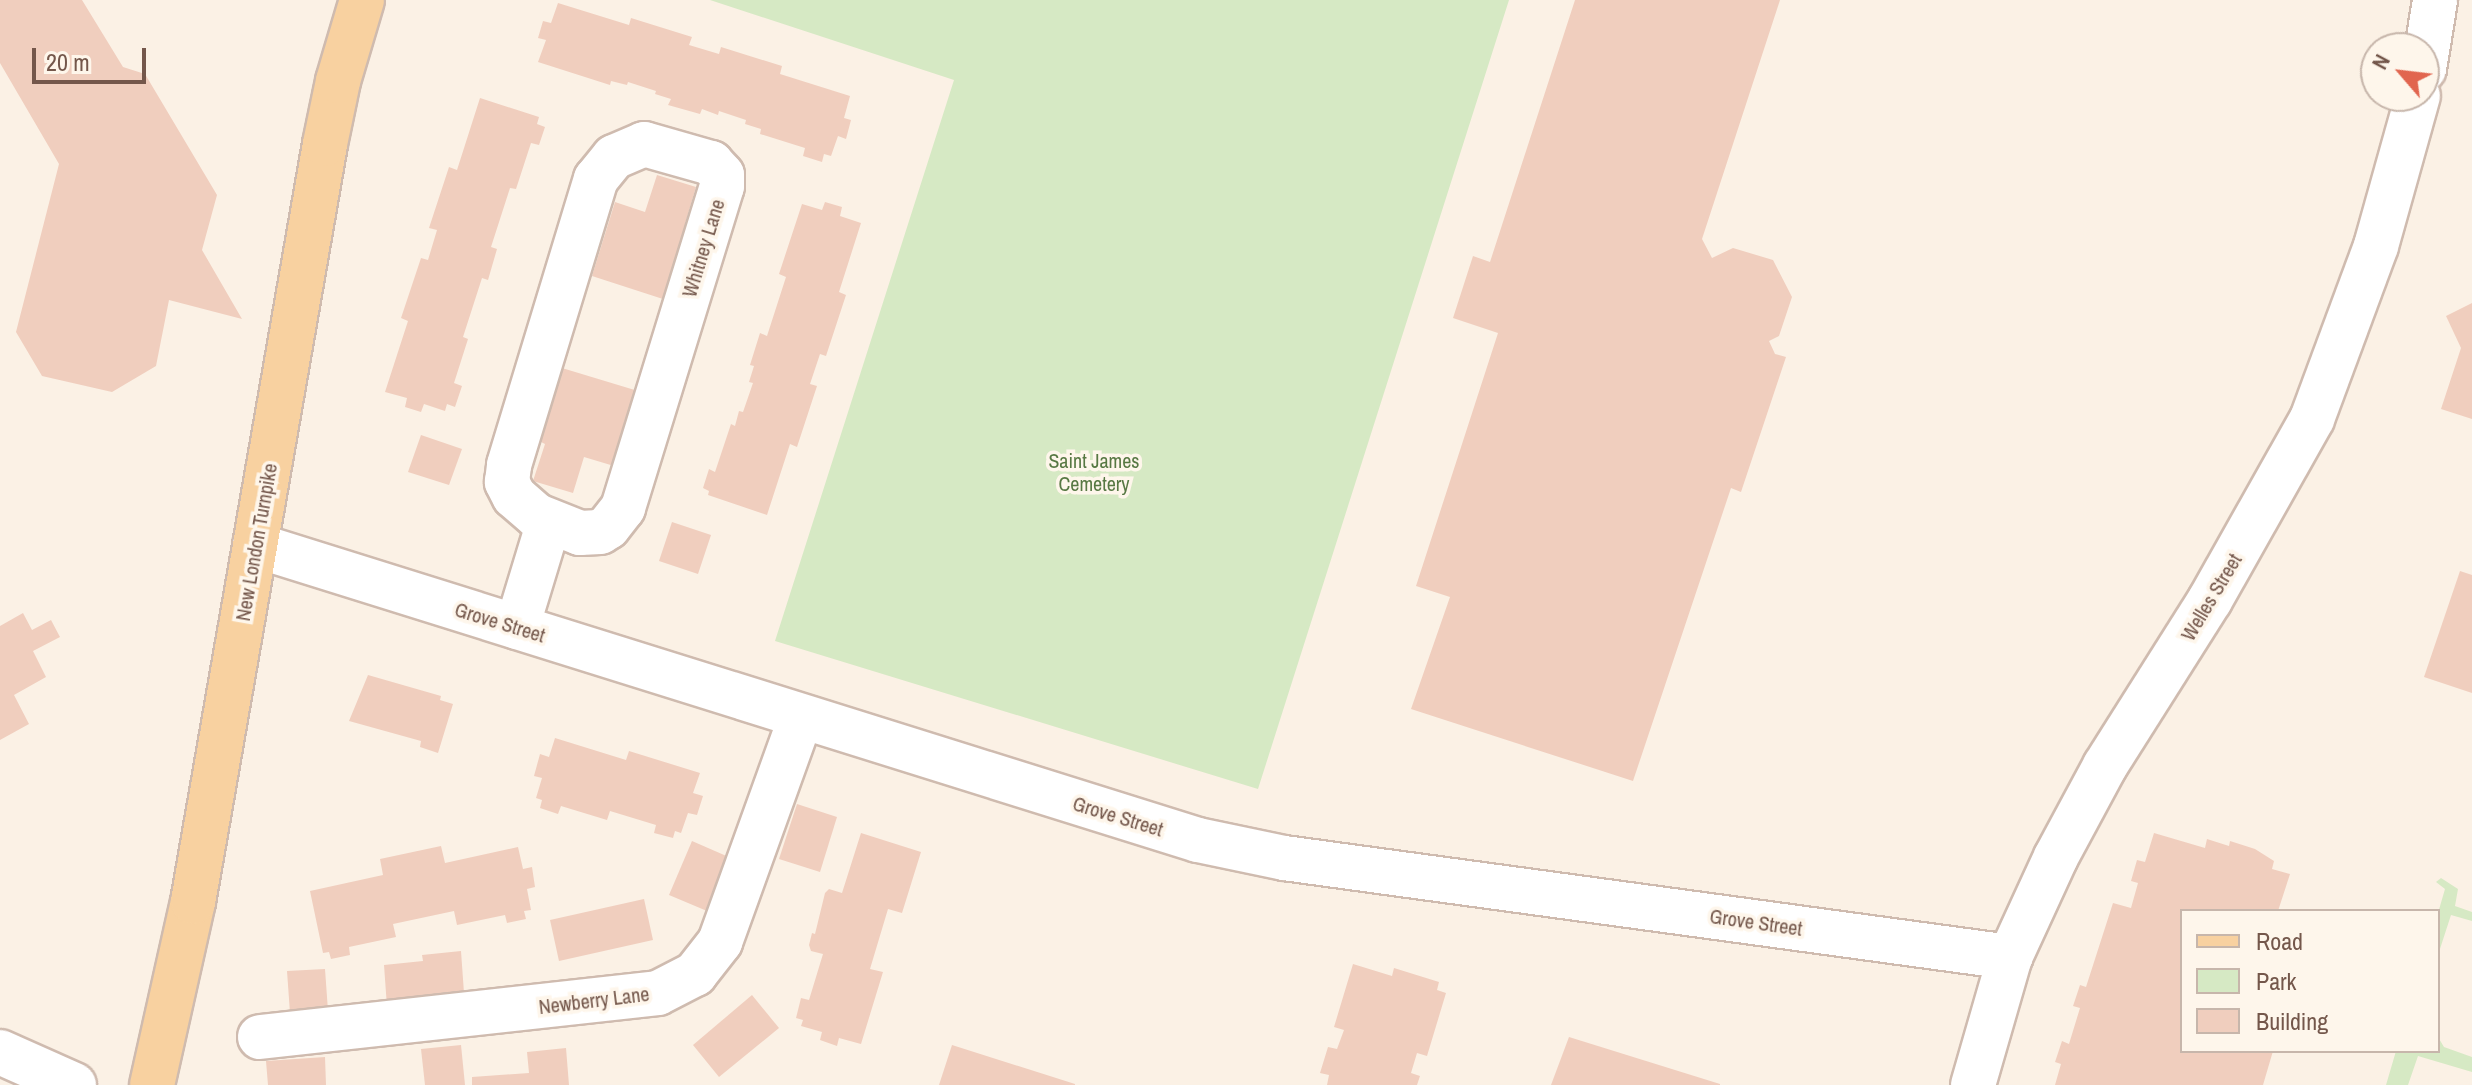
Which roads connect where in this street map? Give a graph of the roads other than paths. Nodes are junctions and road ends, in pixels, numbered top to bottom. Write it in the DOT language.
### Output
graph roads {
  1 [pos="362,0"];
  2 [pos="2435,0"];
  3 [pos="2430,32"];
  4 [pos="2414,112"];
  5 [pos="549,522"];
  6 [pos="255,545"];
  7 [pos="517,627"];
  8 [pos="801,717"];
  9 [pos="2010,957"];
  10 [pos="260,1037"];
  11 [pos="0,1052"];
  12 [pos="74,1085"];
  13 [pos="152,1085"];
  14 [pos="1973,1085"];
  1 -- 6 [label="main road, New London Turnpike"];
  2 -- 3 [label="street"];
  4 -- 9 [label="street, Welles Street"];
  5 -- 5 [label="street, Whitney Lane"];
  5 -- 7 [label="street"];
  6 -- 7 [label="street, Grove Street"];
  6 -- 13 [label="main road, New London Turnpike"];
  7 -- 8 [label="street, Grove Street"];
  8 -- 9 [label="street, Grove Street"];
  8 -- 10 [label="street, Newberry Lane"];
  9 -- 14 [label="street, Welles Street"];
  11 -- 12 [label="street"];
}
